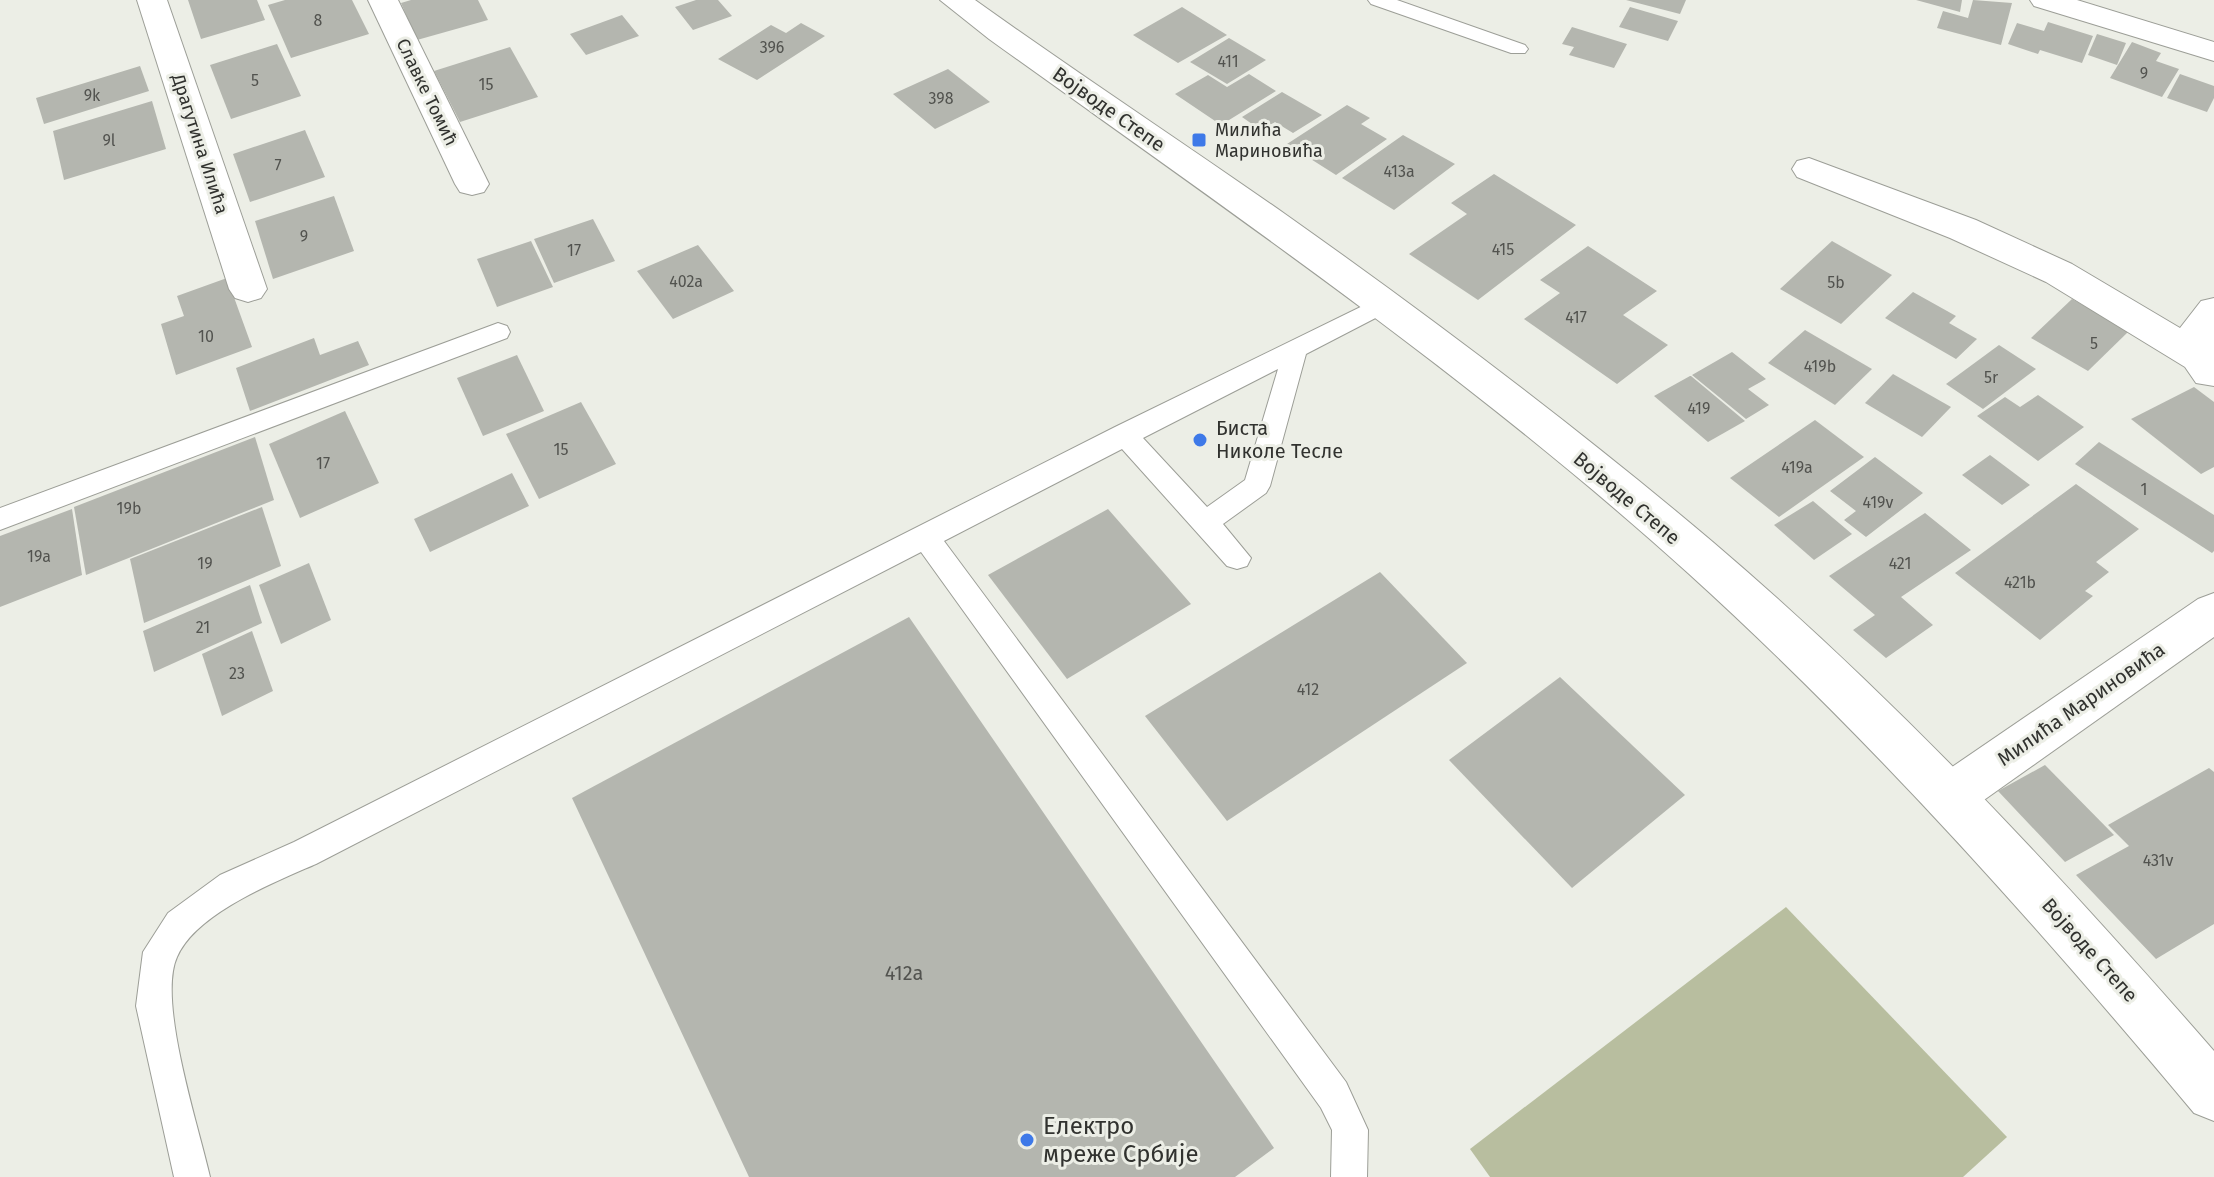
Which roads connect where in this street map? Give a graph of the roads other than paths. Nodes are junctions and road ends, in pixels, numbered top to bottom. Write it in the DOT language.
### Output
graph roads {
  1 [pos="152,0"];
  2 [pos="383,0"];
  3 [pos="955,0"];
  4 [pos="1378,0"];
  5 [pos="2045,0"];
  6 [pos="1518,49"];
  7 [pos="2214,52"];
  8 [pos="1809,169"];
  9 [pos="472,184"];
  10 [pos="248,289"];
  11 [pos="1381,305"];
  12 [pos="2214,311"];
  13 [pos="498,332"];
  14 [pos="1296,347"];
  15 [pos="2205,367"];
  16 [pos="1124,434"];
  17 [pos="0,519"];
  18 [pos="1205,522"];
  19 [pos="926,538"];
  20 [pos="1237,558"];
  21 [pos="2214,612"];
  22 [pos="1950,796"];
  23 [pos="2214,1093"];
  24 [pos="192,1177"];
  25 [pos="1349,1177"];
  1 -- 10 [label="street, Драгутина Илића"];
  2 -- 9 [label="street, Славке Томић"];
  3 -- 11 [label="street, Војводе Степе"];
  4 -- 6 [label="lane"];
  5 -- 7 [label="street"];
  8 -- 15 [label="street"];
  11 -- 14 [label="lane"];
  11 -- 22 [label="street, Војводе Степе"];
  12 -- 15 [label="street"];
  13 -- 17 [label="lane"];
  14 -- 16 [label="lane"];
  14 -- 18 [label="lane"];
  16 -- 18 [label="lane"];
  16 -- 19 [label="lane"];
  18 -- 20 [label="lane"];
  19 -- 24 [label="lane"];
  19 -- 25 [label="lane"];
  21 -- 22 [label="street, Милића Мариновића"];
  22 -- 23 [label="street, Војводе Степе"];
}
